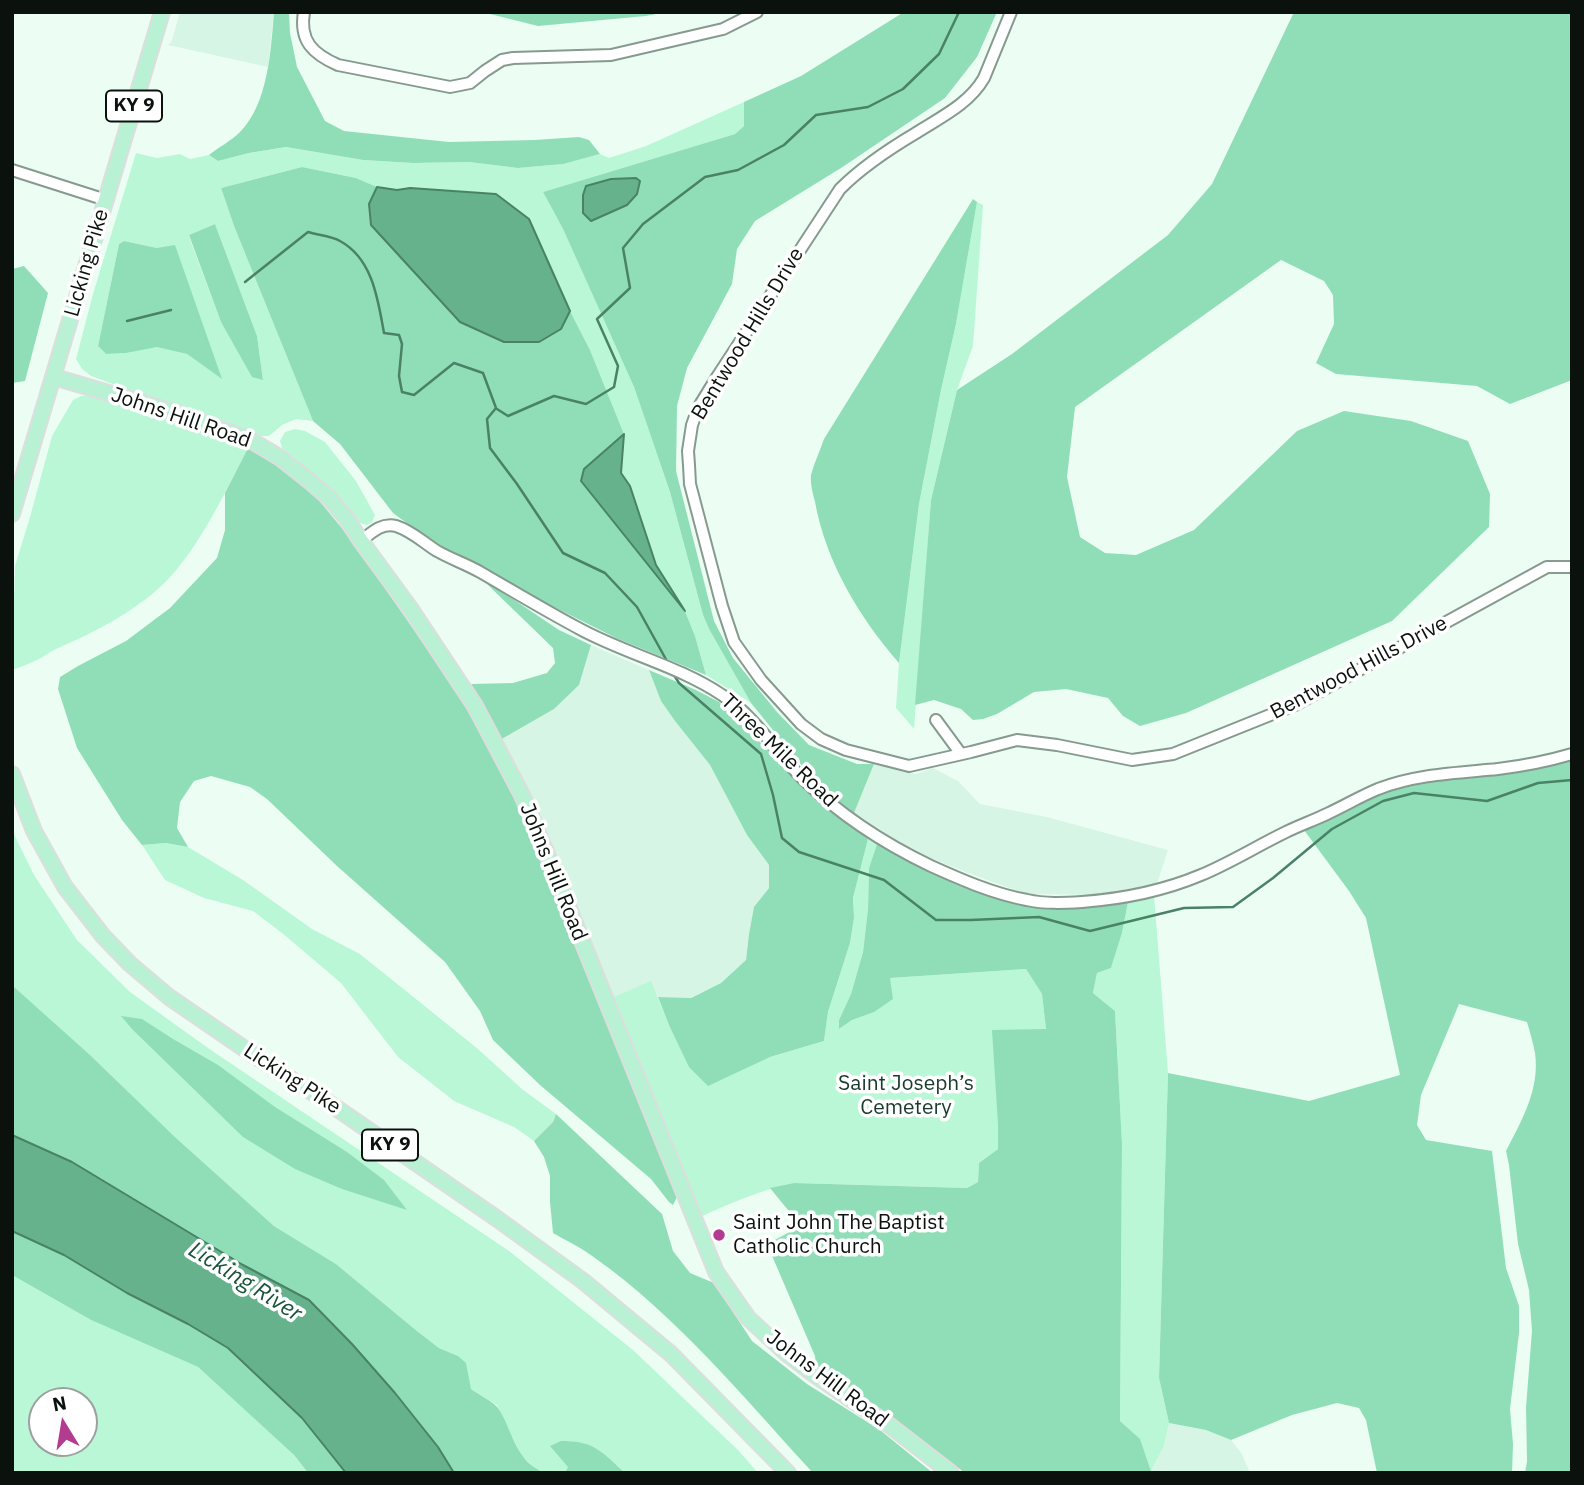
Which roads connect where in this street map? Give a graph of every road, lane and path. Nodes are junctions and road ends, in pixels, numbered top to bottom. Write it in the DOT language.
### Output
graph roads {
  1 [pos="162,12"];
  2 [pos="304,12"];
  3 [pos="757,12"];
  4 [pos="1011,12"];
  5 [pos="12,170"];
  6 [pos="106,200"];
  7 [pos="54,377"];
  8 [pos="12,514"];
  9 [pos="361,541"];
  10 [pos="1572,568"];
  11 [pos="936,720"];
  12 [pos="961,754"];
  13 [pos="1572,754"];
  14 [pos="12,774"];
  15 [pos="788,1473"];
  16 [pos="951,1473"];
  1 -- 6 [label="main road, Licking Pike / KY 9"];
  2 -- 3 [label="street"];
  4 -- 12 [label="street, Bentwood Hills Drive"];
  5 -- 6 [label="street"];
  6 -- 7 [label="main road, Licking Pike / KY 9"];
  7 -- 8 [label="main road, Licking Pike / KY 9"];
  7 -- 9 [label="main road, Johns Hill Road"];
  9 -- 13 [label="street, Three Mile Road"];
  9 -- 16 [label="main road, Johns Hill Road"];
  10 -- 12 [label="street, Bentwood Hills Drive"];
  11 -- 12 [label="street"];
  14 -- 15 [label="main road, Licking Pike / KY 9"];
}
